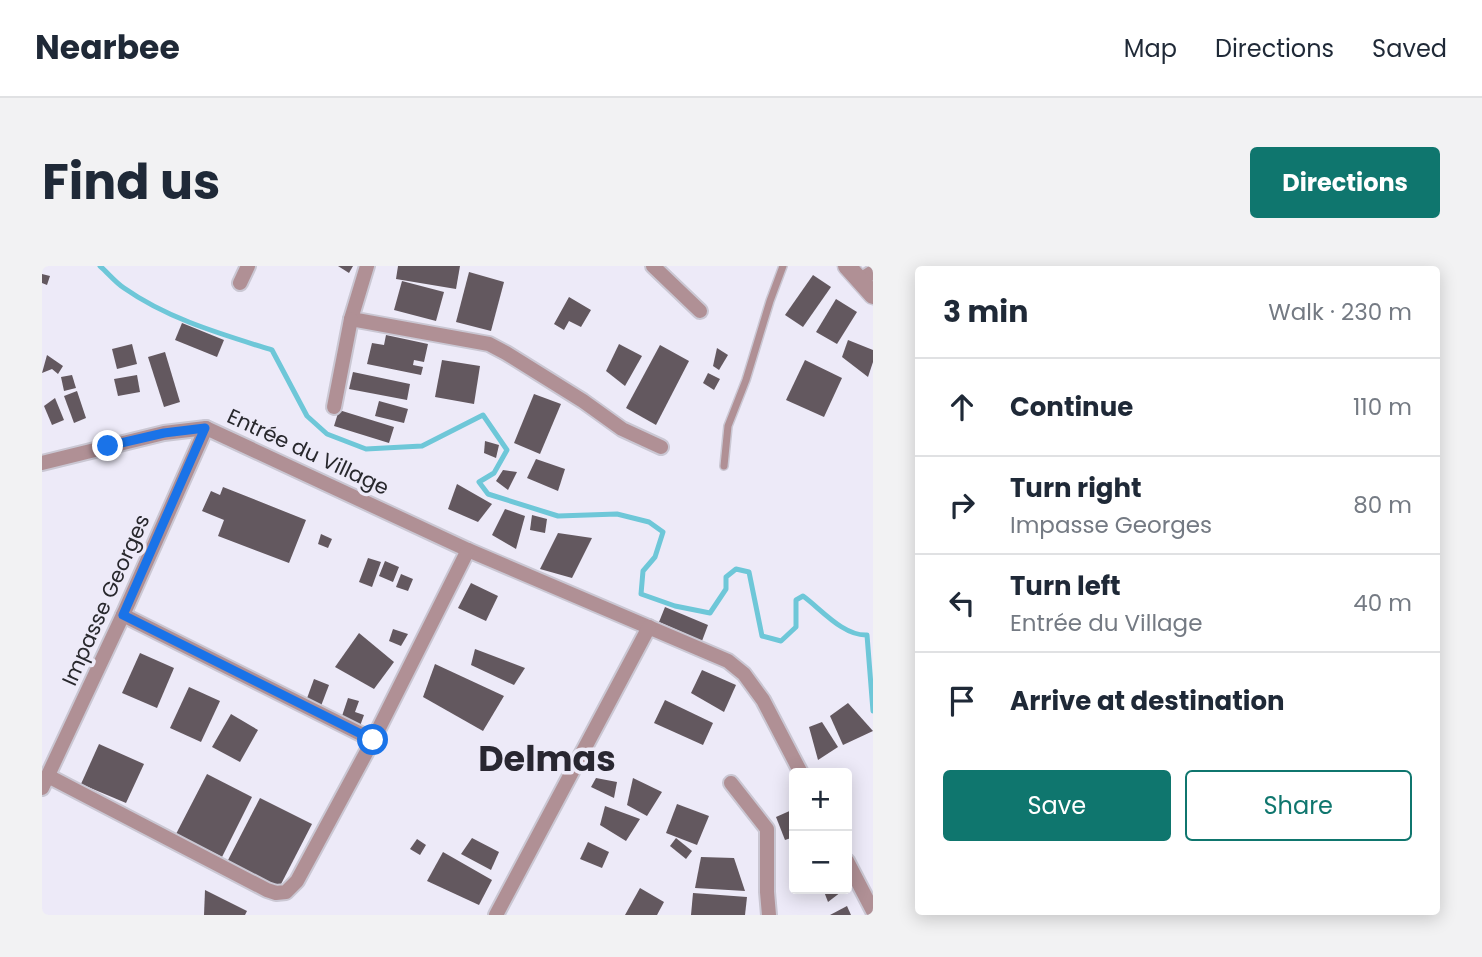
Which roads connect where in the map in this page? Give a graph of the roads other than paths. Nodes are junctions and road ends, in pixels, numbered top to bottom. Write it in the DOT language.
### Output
graph roads {
  1 [pos="248,266"];
  2 [pos="367,266"];
  3 [pos="653,266"];
  4 [pos="783,266"];
  5 [pos="847,266"];
  6 [pos="866,276"];
  7 [pos="240,283"];
  8 [pos="873,295"];
  9 [pos="700,311"];
  10 [pos="351,319"];
  11 [pos="334,407"];
  12 [pos="205,428"];
  13 [pos="661,447"];
  14 [pos="42,463"];
  15 [pos="724,466"];
  16 [pos="468,550"];
  17 [pos="123,615"];
  18 [pos="649,627"];
  19 [pos="373,740"];
  20 [pos="798,768"];
  21 [pos="44,779"];
  22 [pos="731,783"];
  23 [pos="852,871"];
  24 [pos="873,911"];
  25 [pos="496,915"];
  26 [pos="769,915"];
  1 -- 7 [label="street"];
  2 -- 10 [label="street"];
  3 -- 9 [label="street"];
  4 -- 15 [label="lane"];
  5 -- 6 [label="street"];
  6 -- 8 [label="street"];
  10 -- 11 [label="street"];
  10 -- 13 [label="street"];
  12 -- 14 [label="street, Entrée du Village"];
  12 -- 16 [label="street, Entrée du Village"];
  12 -- 17 [label="street, Impasse Georges"];
  16 -- 18 [label="street, Entrée du Village"];
  16 -- 19 [label="street"];
  17 -- 19 [label="street"];
  17 -- 21 [label="street, Impasse Georges"];
  18 -- 20 [label="street, Entrée du Village"];
  18 -- 25 [label="street"];
  19 -- 21 [label="street"];
  22 -- 26 [label="street"];
  23 -- 24 [label="street"];
}
